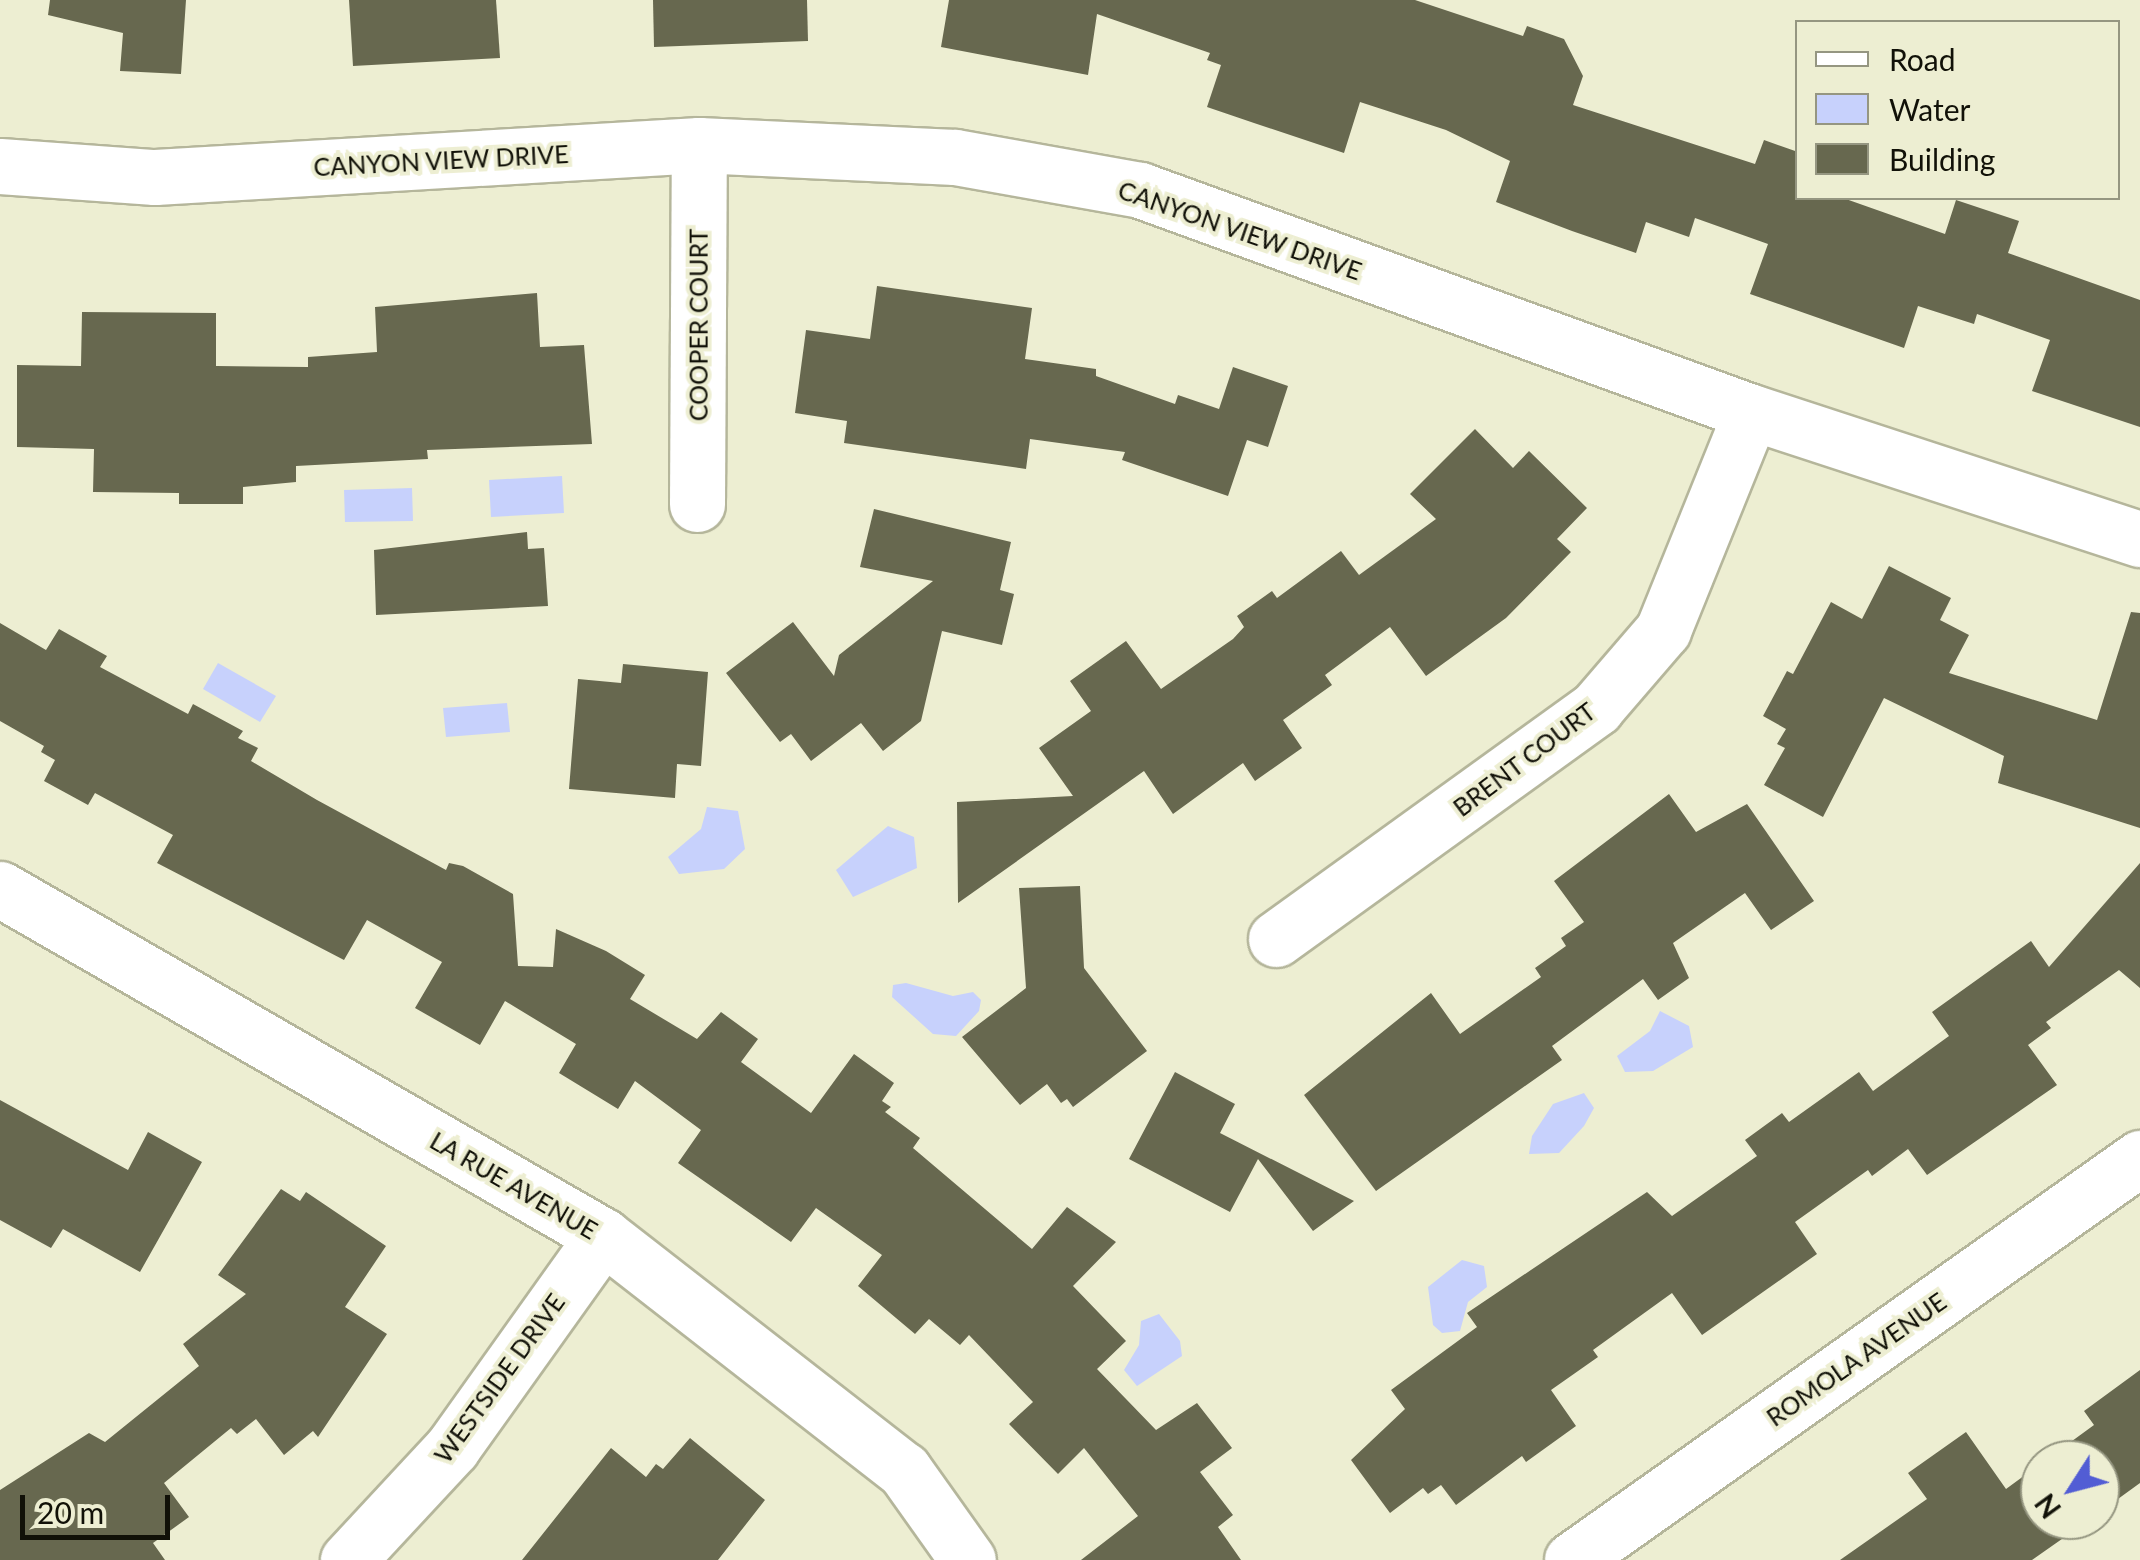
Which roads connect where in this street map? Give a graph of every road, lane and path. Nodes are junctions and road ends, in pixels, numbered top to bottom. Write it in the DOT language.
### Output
graph roads {
  1 [pos="699,145"];
  2 [pos="0,166"];
  3 [pos="1751,412"];
  4 [pos="698,504"];
  5 [pos="2140,539"];
  6 [pos="0,889"];
  7 [pos="1276,940"];
  8 [pos="2140,1158"];
  9 [pos="603,1236"];
  10 [pos="348,1560"];
  11 [pos="968,1560"];
  12 [pos="1572,1560"];
  1 -- 2 [label="street, CANYON VIEW DRIVE"];
  1 -- 3 [label="street, CANYON VIEW DRIVE"];
  1 -- 4 [label="street, COOPER COURT"];
  3 -- 5 [label="street, CANYON VIEW DRIVE"];
  3 -- 7 [label="street, BRENT COURT"];
  6 -- 9 [label="street, LA RUE AVENUE"];
  8 -- 12 [label="street, ROMOLA AVENUE"];
  9 -- 10 [label="street, WESTSIDE DRIVE"];
  9 -- 11 [label="street, LA RUE AVENUE"];
}
